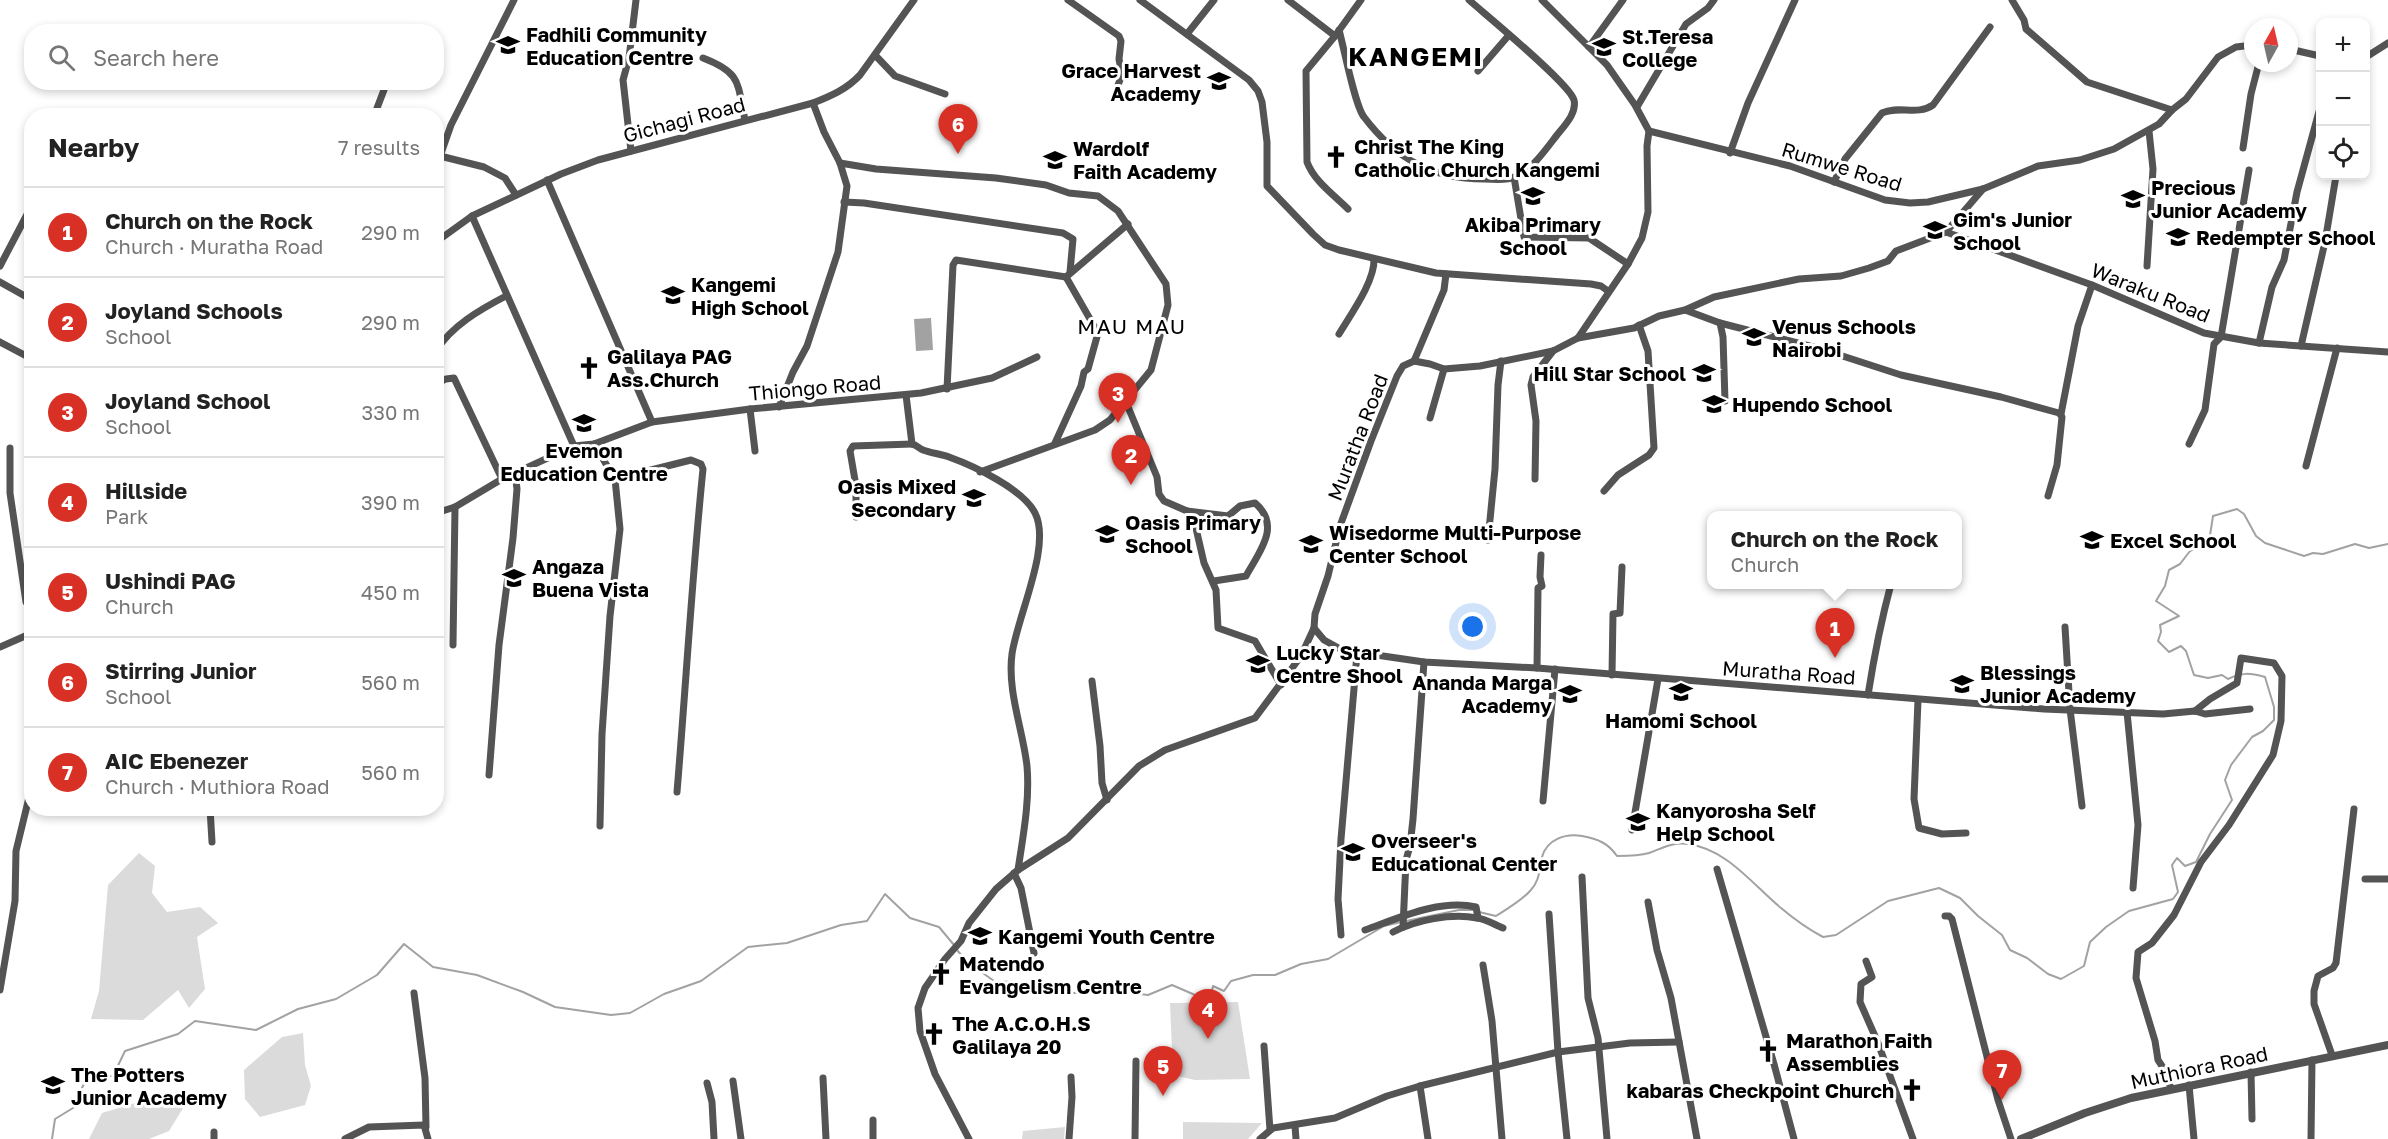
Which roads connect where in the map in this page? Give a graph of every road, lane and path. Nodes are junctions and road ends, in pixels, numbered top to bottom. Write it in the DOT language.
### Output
graph roads {
  1 [pos="514,0"];
  2 [pos="636,0"];
  3 [pos="914,0"];
  4 [pos="1068,0"];
  5 [pos="1140,0"];
  6 [pos="1214,0"];
  7 [pos="1288,0"];
  8 [pos="1361,0"];
  9 [pos="1469,0"];
  10 [pos="1542,0"];
  11 [pos="1623,0"];
  12 [pos="1714,0"];
  13 [pos="1795,0"];
  14 [pos="2012,0"];
  15 [pos="1990,27"];
  16 [pos="1337,33"];
  17 [pos="1187,34"];
  18 [pos="1509,35"];
  19 [pos="2244,46"];
  20 [pos="2386,46"];
  21 [pos="1588,47"];
  22 [pos="2298,51"];
  23 [pos="875,55"];
  24 [pos="2316,55"];
  25 [pos="2370,55"];
  26 [pos="703,58"];
  27 [pos="1478,71"];
  28 [pos="2257,72"];
  29 [pos="1118,85"];
  30 [pos="384,90"];
  31 [pos="945,94"];
  32 [pos="813,103"];
  33 [pos="1637,107"];
  34 [pos="377,108"];
  35 [pos="2172,110"];
  36 [pos="745,120"];
  37 [pos="2316,123"];
  38 [pos="1649,131"];
  39 [pos="2149,131"];
  40 [pos="444,141"];
  41 [pos="2243,148"];
  42 [pos="631,151"];
  43 [pos="1730,153"];
  44 [pos="444,157"];
  45 [pos="840,163"];
  46 [pos="2249,170"];
  47 [pos="1514,177"];
  48 [pos="548,180"];
  49 [pos="2335,180"];
  50 [pos="1833,182"];
  51 [pos="1983,189"];
  52 [pos="516,195"];
  53 [pos="844,202"];
  54 [pos="1348,209"];
  55 [pos="472,216"];
  56 [pos="24,220"];
  57 [pos="1128,224"];
  58 [pos="1946,232"];
  59 [pos="444,236"];
  60 [pos="1374,259"];
  61 [pos="1628,264"];
  62 [pos="0,266"];
  63 [pos="2146,266"];
  64 [pos="1446,274"];
  65 [pos="1068,275"];
  66 [pos="0,282"];
  67 [pos="2092,285"];
  68 [pos="1608,291"];
  69 [pos="24,296"];
  70 [pos="506,296"];
  71 [pos="1685,310"];
  72 [pos="1720,323"];
  73 [pos="1639,325"];
  74 [pos="1340,333"];
  75 [pos="2221,337"];
  76 [pos="1578,338"];
  77 [pos="444,341"];
  78 [pos="0,342"];
  79 [pos="2259,343"];
  80 [pos="2301,346"];
  81 [pos="2337,348"];
  82 [pos="1553,351"];
  83 [pos="2388,352"];
  84 [pos="24,355"];
  85 [pos="1037,357"];
  86 [pos="1414,361"];
  87 [pos="1501,361"];
  88 [pos="1444,369"];
  89 [pos="444,381"];
  90 [pos="947,389"];
  91 [pos="906,395"];
  92 [pos="1725,401"];
  93 [pos="1126,402"];
  94 [pos="779,407"];
  95 [pos="750,409"];
  96 [pos="2061,414"];
  97 [pos="1430,418"];
  98 [pos="652,422"];
  99 [pos="1055,443"];
  100 [pos="594,444"];
  101 [pos="912,444"];
  102 [pos="2190,444"];
  103 [pos="574,446"];
  104 [pos="10,448"];
  105 [pos="755,451"];
  106 [pos="2306,466"];
  107 [pos="980,472"];
  108 [pos="515,473"];
  109 [pos="502,479"];
  110 [pos="1534,479"];
  111 [pos="615,480"];
  112 [pos="1604,491"];
  113 [pos="2048,496"];
  114 [pos="455,507"];
  115 [pos="444,510"];
  116 [pos="1187,511"];
  117 [pos="856,517"];
  118 [pos="1488,540"];
  119 [pos="1541,555"];
  120 [pos="1622,567"];
  121 [pos="1214,581"];
  122 [pos="24,589"];
  123 [pos="1890,589"];
  124 [pos="1314,627"];
  125 [pos="2065,627"];
  126 [pos="24,636"];
  127 [pos="453,645"];
  128 [pos="0,647"];
  129 [pos="1357,654"];
  130 [pos="1424,662"];
  131 [pos="1537,668"];
  132 [pos="1555,669"];
  133 [pos="1612,675"];
  134 [pos="1658,678"];
  135 [pos="1092,681"];
  136 [pos="1281,685"];
  137 [pos="1868,695"];
  138 [pos="1918,700"];
  139 [pos="2070,709"];
  140 [pos="2250,709"];
  141 [pos="2195,711"];
  142 [pos="2127,712"];
  143 [pos="489,775"];
  144 [pos="677,792"];
  145 [pos="1107,800"];
  146 [pos="1543,801"];
  147 [pos="2082,806"];
  148 [pos="2354,809"];
  149 [pos="24,816"];
  150 [pos="210,816"];
  151 [pos="600,826"];
  152 [pos="1632,830"];
  153 [pos="1966,833"];
  154 [pos="212,842"];
  155 [pos="1717,869"];
  156 [pos="1016,872"];
  157 [pos="1582,877"];
  158 [pos="2365,879"];
  159 [pos="2388,879"];
  160 [pos="2133,888"];
  161 [pos="1648,902"];
  162 [pos="1549,914"];
  163 [pos="1945,916"];
  164 [pos="1403,917"];
  165 [pos="1478,918"];
  166 [pos="1402,927"];
  167 [pos="1503,928"];
  168 [pos="1365,930"];
  169 [pos="1393,932"];
  170 [pos="1341,935"];
  171 [pos="1034,953"];
  172 [pos="1866,961"];
  173 [pos="1483,965"];
  174 [pos="0,990"];
  175 [pos="414,993"];
  176 [pos="1679,1042"];
  177 [pos="2388,1045"];
  178 [pos="1264,1046"];
  179 [pos="1599,1047"];
  180 [pos="1558,1052"];
  181 [pos="2332,1055"];
  182 [pos="2312,1060"];
  183 [pos="1136,1061"];
  184 [pos="1497,1068"];
  185 [pos="2252,1072"];
  186 [pos="1071,1077"];
  187 [pos="823,1078"];
  188 [pos="733,1081"];
  189 [pos="707,1083"];
  190 [pos="2189,1085"];
  191 [pos="1420,1086"];
  192 [pos="2171,1089"];
  193 [pos="2252,1119"];
  194 [pos="873,1120"];
  195 [pos="1295,1126"];
  196 [pos="426,1127"];
  197 [pos="1270,1130"];
  198 [pos="345,1139"];
  199 [pos="428,1139"];
  200 [pos="714,1139"];
  201 [pos="741,1139"];
  202 [pos="826,1139"];
  203 [pos="873,1139"];
  204 [pos="969,1139"];
  205 [pos="1069,1139"];
  206 [pos="1135,1139"];
  207 [pos="1260,1139"];
  208 [pos="1296,1139"];
  209 [pos="1428,1139"];
  210 [pos="1502,1139"];
  211 [pos="1567,1139"];
  212 [pos="1606,1139"];
  213 [pos="1697,1139"];
  214 [pos="1794,1139"];
  215 [pos="1913,1139"];
  216 [pos="2011,1139"];
  217 [pos="2021,1139"];
  218 [pos="2194,1139"];
  219 [pos="2311,1139"];
  1 -- 40 [label="street"];
  2 -- 42 [label="street"];
  3 -- 23 [label="street, Gichagi Road"];
  4 -- 29 [label="street"];
  5 -- 17 [label="street"];
  6 -- 17 [label="street"];
  7 -- 16 [label="street"];
  8 -- 16 [label="street"];
  9 -- 18 [label="street"];
  10 -- 21 [label="street, Muratha Road"];
  11 -- 21 [label="street"];
  12 -- 33 [label="street"];
  13 -- 43 [label="street"];
  14 -- 35 [label="street"];
  15 -- 50 [label="street"];
  16 -- 47 [label="street"];
  16 -- 54 [label="street"];
  17 -- 60 [label="street"];
  18 -- 27 [label="street"];
  18 -- 47 [label="street"];
  19 -- 35 [label="street, Rumwe Road"];
  20 -- 25 [label="street"];
  21 -- 33 [label="street, Muratha Road"];
  22 -- 24 [label="street"];
  23 -- 31 [label="street"];
  23 -- 32 [label="street, Gichagi Road"];
  26 -- 36 [label="street"];
  28 -- 41 [label="street"];
  30 -- 34 [label="street"];
  32 -- 36 [label="street, Gichagi Road"];
  32 -- 45 [label="street"];
  33 -- 38 [label="street, Muratha Road"];
  35 -- 39 [label="street, Rumwe Road"];
  36 -- 42 [label="street, Gichagi Road"];
  37 -- 79 [label="street"];
  38 -- 43 [label="street, Rumwe Road"];
  38 -- 61 [label="street, Muratha Road"];
  39 -- 51 [label="street, Rumwe Road"];
  39 -- 63 [label="street"];
  42 -- 48 [label="street, Gichagi Road"];
  43 -- 50 [label="street, Rumwe Road"];
  44 -- 52 [label="street"];
  45 -- 53 [label="street"];
  45 -- 57 [label="street"];
  46 -- 75 [label="street"];
  47 -- 61 [label="street"];
  48 -- 52 [label="street, Gichagi Road"];
  48 -- 98 [label="street"];
  49 -- 80 [label="street"];
  50 -- 51 [label="street, Rumwe Road"];
  51 -- 58 [label="street"];
  52 -- 55 [label="street, Gichagi Road"];
  53 -- 65 [label="street"];
  53 -- 94 [label="street"];
  55 -- 59 [label="street, Gichagi Road"];
  55 -- 70 [label="street"];
  56 -- 62 [label="street"];
  57 -- 65 [label="street"];
  57 -- 93 [label="street"];
  58 -- 67 [label="street, Waraku Road"];
  58 -- 71 [label="street"];
  60 -- 64 [label="street"];
  60 -- 74 [label="street"];
  61 -- 68 [label="street, Muratha Road"];
  64 -- 68 [label="street"];
  64 -- 86 [label="street"];
  65 -- 90 [label="street"];
  65 -- 99 [label="street"];
  66 -- 69 [label="street"];
  67 -- 75 [label="street, Waraku Road"];
  67 -- 96 [label="street"];
  68 -- 76 [label="street, Muratha Road"];
  70 -- 77 [label="street"];
  70 -- 103 [label="street"];
  71 -- 72 [label="street"];
  71 -- 73 [label="street"];
  72 -- 92 [label="street"];
  72 -- 96 [label="street"];
  73 -- 76 [label="street"];
  73 -- 112 [label="street"];
  75 -- 79 [label="street, Waraku Road"];
  75 -- 102 [label="street"];
  76 -- 82 [label="street, Muratha Road"];
  78 -- 84 [label="street"];
  79 -- 80 [label="street, Waraku Road"];
  80 -- 81 [label="street, Waraku Road"];
  81 -- 83 [label="street, Waraku Road"];
  81 -- 106 [label="street"];
  82 -- 87 [label="street, Muratha Road"];
  82 -- 110 [label="street"];
  85 -- 90 [label="street, Thiongo Road"];
  86 -- 88 [label="street, Muratha Road"];
  86 -- 124 [label="street, Muratha Road"];
  87 -- 88 [label="street, Muratha Road"];
  87 -- 118 [label="street"];
  88 -- 97 [label="street"];
  89 -- 109 [label="street"];
  90 -- 91 [label="street, Thiongo Road"];
  91 -- 94 [label="street, Thiongo Road"];
  91 -- 101 [label="street"];
  93 -- 99 [label="street"];
  93 -- 116 [label="street"];
  94 -- 95 [label="street, Thiongo Road"];
  95 -- 98 [label="street, Thiongo Road"];
  95 -- 105 [label="street"];
  96 -- 113 [label="street"];
  98 -- 100 [label="street, Thiongo Road"];
  99 -- 107 [label="street"];
  100 -- 103 [label="street, Thiongo Road"];
  100 -- 111 [label="street"];
  101 -- 107 [label="street"];
  101 -- 117 [label="street"];
  103 -- 108 [label="street, Thiongo Road"];
  104 -- 122 [label="street"];
  107 -- 156 [label="street"];
  108 -- 109 [label="street, Thiongo Road"];
  108 -- 143 [label="street"];
  109 -- 114 [label="street, Thiongo Road"];
  111 -- 144 [label="street"];
  111 -- 151 [label="street"];
  114 -- 115 [label="street, Thiongo Road"];
  114 -- 127 [label="street"];
  116 -- 121 [label="street"];
  116 -- 121 [label="street"];
  119 -- 131 [label="street"];
  120 -- 133 [label="street"];
  121 -- 136 [label="street"];
  123 -- 137 [label="street"];
  124 -- 129 [label="street, Muratha Road"];
  124 -- 136 [label="street, Muratha Road"];
  125 -- 139 [label="street"];
  126 -- 128 [label="street"];
  129 -- 130 [label="street, Muratha Road"];
  129 -- 170 [label="street"];
  130 -- 131 [label="street, Muratha Road"];
  130 -- 164 [label="street"];
  131 -- 132 [label="street, Muratha Road"];
  132 -- 133 [label="street, Muratha Road"];
  132 -- 146 [label="street"];
  133 -- 134 [label="street, Muratha Road"];
  134 -- 137 [label="street, Muratha Road"];
  134 -- 152 [label="street"];
  135 -- 145 [label="street"];
  136 -- 145 [label="street, Muratha Road"];
  137 -- 138 [label="street, Muratha Road"];
  138 -- 139 [label="street, Muratha Road"];
  138 -- 153 [label="street"];
  139 -- 142 [label="street, Muratha Road"];
  139 -- 147 [label="street"];
  140 -- 141 [label="street, Muratha Road"];
  141 -- 142 [label="street, Muratha Road"];
  141 -- 192 [label="street"];
  142 -- 160 [label="street"];
  145 -- 156 [label="street, Muratha Road"];
  148 -- 181 [label="street"];
  149 -- 174 [label="street"];
  150 -- 154 [label="street"];
  155 -- 214 [label="street"];
  156 -- 171 [label="street"];
  156 -- 204 [label="street, Muratha Road"];
  157 -- 179 [label="street"];
  158 -- 159 [label="street"];
  161 -- 176 [label="street"];
  162 -- 180 [label="street"];
  163 -- 216 [label="street"];
  164 -- 165 [label="street"];
  164 -- 166 [label="street"];
  164 -- 168 [label="street"];
  165 -- 166 [label="street"];
  165 -- 167 [label="street"];
  166 -- 169 [label="street"];
  172 -- 215 [label="street"];
  173 -- 184 [label="street"];
  175 -- 196 [label="street"];
  176 -- 179 [label="street"];
  176 -- 213 [label="street"];
  177 -- 181 [label="street, Muthiora Road"];
  178 -- 197 [label="street"];
  179 -- 180 [label="street"];
  179 -- 212 [label="street"];
  180 -- 184 [label="street"];
  180 -- 211 [label="street"];
  181 -- 182 [label="street, Muthiora Road"];
  182 -- 185 [label="street, Muthiora Road"];
  182 -- 219 [label="street"];
  183 -- 206 [label="street"];
  184 -- 191 [label="street"];
  184 -- 210 [label="street"];
  185 -- 190 [label="street, Muthiora Road"];
  185 -- 193 [label="street"];
  186 -- 205 [label="street"];
  187 -- 202 [label="street"];
  188 -- 201 [label="street"];
  189 -- 200 [label="street"];
  190 -- 192 [label="street, Muthiora Road"];
  190 -- 218 [label="street"];
  191 -- 195 [label="street"];
  191 -- 209 [label="street"];
  192 -- 217 [label="street, Muthiora Road"];
  194 -- 203 [label="street"];
  195 -- 197 [label="street"];
  195 -- 208 [label="street"];
  196 -- 198 [label="street"];
  196 -- 199 [label="street"];
  197 -- 207 [label="street"];
}
